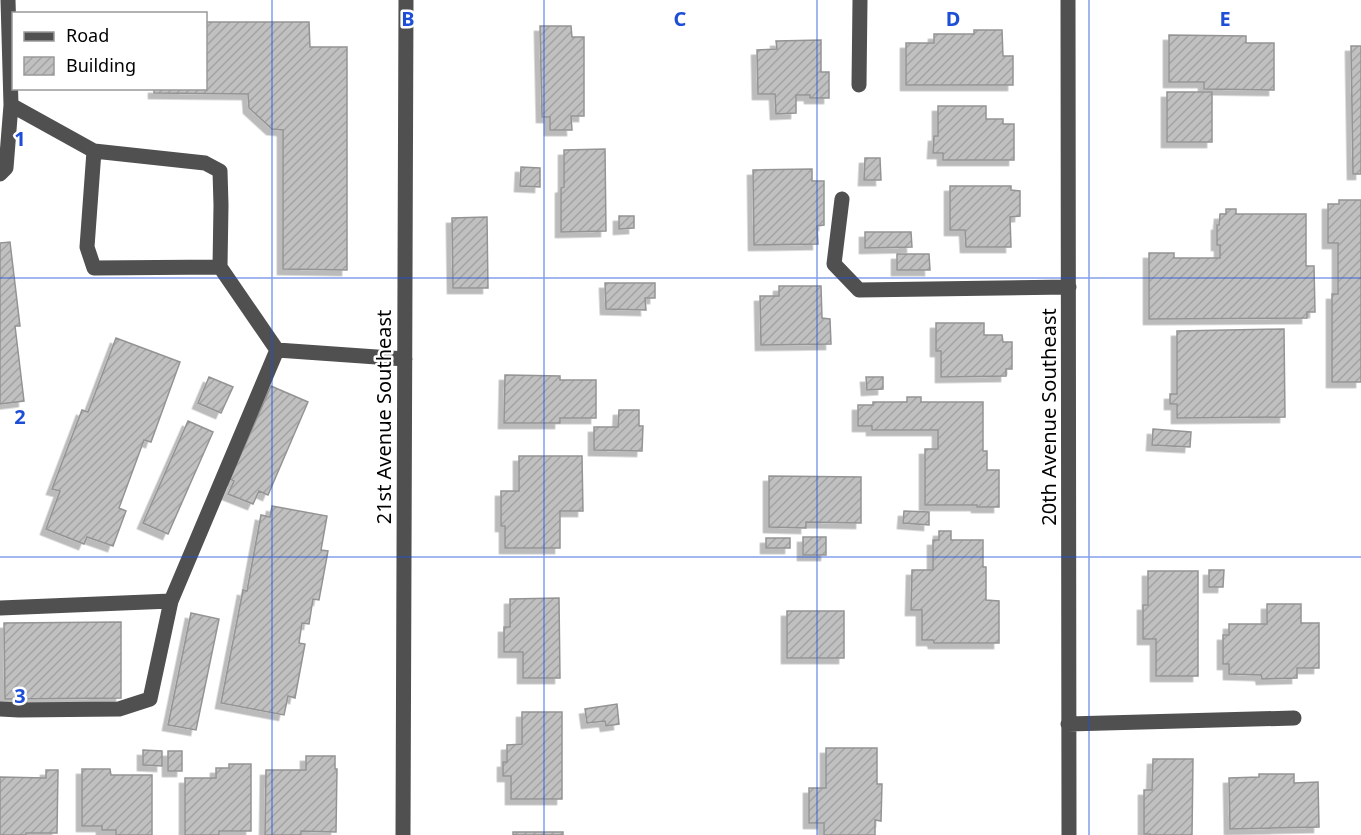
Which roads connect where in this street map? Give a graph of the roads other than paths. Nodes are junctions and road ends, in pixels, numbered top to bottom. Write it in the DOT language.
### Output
graph roads {
  1 [pos="8,0"];
  2 [pos="406,0"];
  3 [pos="860,0"];
  4 [pos="1068,0"];
  5 [pos="859,86"];
  6 [pos="11,105"];
  7 [pos="94,151"];
  8 [pos="0,174"];
  9 [pos="842,199"];
  10 [pos="220,267"];
  11 [pos="1069,287"];
  12 [pos="277,350"];
  13 [pos="405,359"];
  14 [pos="171,601"];
  15 [pos="0,608"];
  16 [pos="0,709"];
  17 [pos="1294,718"];
  18 [pos="1068,724"];
  19 [pos="403,835"];
  20 [pos="1069,835"];
  1 -- 6 [label="street"];
  2 -- 13 [label="street, 21st Avenue Southeast"];
  3 -- 5 [label="street"];
  4 -- 11 [label="street, 20th Avenue Southeast"];
  6 -- 7 [label="street"];
  6 -- 8 [label="street"];
  7 -- 10 [label="street"];
  7 -- 10 [label="street"];
  9 -- 11 [label="street"];
  10 -- 12 [label="street"];
  11 -- 18 [label="street, 20th Avenue Southeast"];
  12 -- 13 [label="street"];
  12 -- 14 [label="street"];
  13 -- 19 [label="street, 21st Avenue Southeast"];
  14 -- 15 [label="street"];
  14 -- 16 [label="street"];
  17 -- 18 [label="street"];
  18 -- 20 [label="street, 20th Avenue Southeast"];
}
